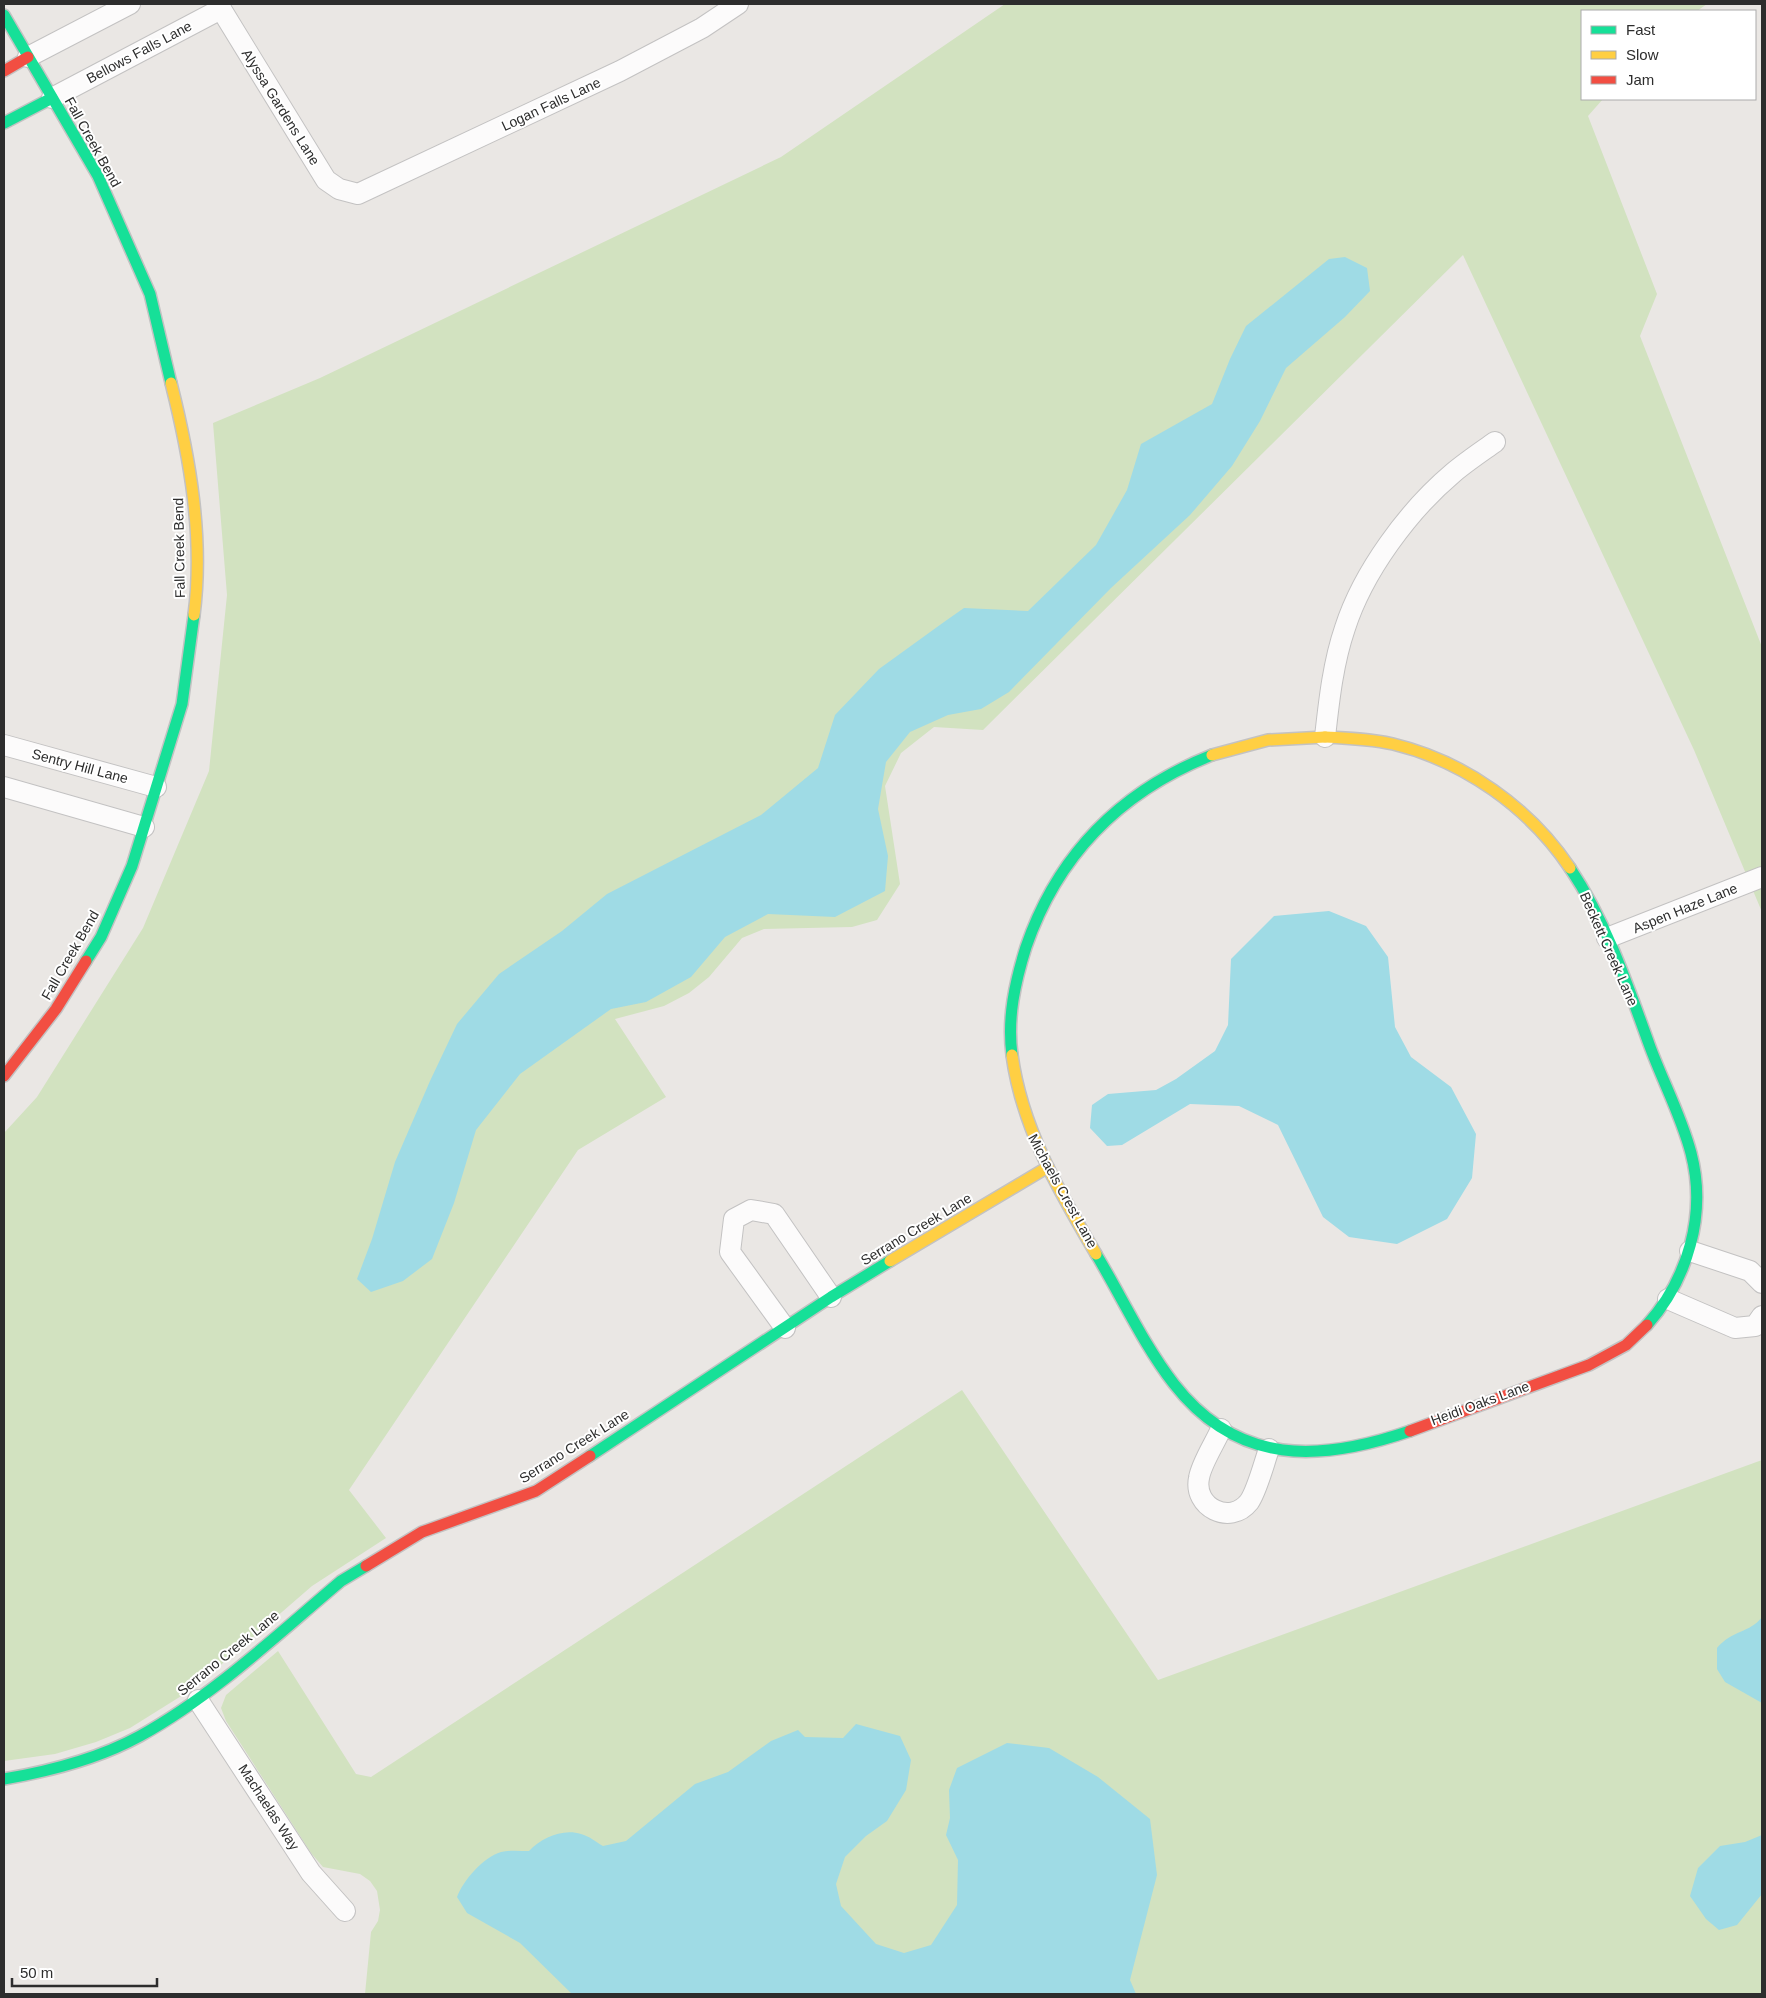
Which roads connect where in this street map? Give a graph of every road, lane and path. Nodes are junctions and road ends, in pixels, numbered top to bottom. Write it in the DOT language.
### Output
graph roads {
  1 [pos="130,4"];
  2 [pos="738,4"];
  3 [pos="220,6"];
  4 [pos="4,15"];
  5 [pos="28,57"];
  6 [pos="4,71"];
  7 [pos="52,98"];
  8 [pos="4,123"];
  9 [pos="358,194"];
  10 [pos="1496,442"];
  11 [pos="1325,737"];
  12 [pos="4,745"];
  13 [pos="4,787"];
  14 [pos="156,787"];
  15 [pos="144,827"];
  16 [pos="1762,877"];
  17 [pos="1607,938"];
  18 [pos="4,1076"];
  19 [pos="1048,1167"];
  20 [pos="1690,1251"];
  21 [pos="1681,1274"];
  22 [pos="1762,1283"];
  23 [pos="831,1297"];
  24 [pos="1668,1299"];
  25 [pos="1762,1316"];
  26 [pos="784,1328"];
  27 [pos="1221,1430"];
  28 [pos="1269,1449"];
  29 [pos="198,1700"];
  30 [pos="4,1779"];
  31 [pos="345,1911"];
  1 -- 5 [label="street"];
  2 -- 9 [label="street, Logan Falls Lane"];
  3 -- 7 [label="street, Bellows Falls Lane"];
  3 -- 9 [label="street, Alyssa Gardens Lane"];
  4 -- 5 [label="street, Fall Creek Bend"];
  5 -- 6 [label="street"];
  5 -- 7 [label="street, Fall Creek Bend"];
  7 -- 8 [label="street, Bellows Falls Lane"];
  7 -- 14 [label="street, Fall Creek Bend"];
  10 -- 11 [label="street"];
  11 -- 17 [label="street, Beckett Creek Lane"];
  11 -- 19 [label="street, Michaels Crest Lane"];
  12 -- 14 [label="street, Sentry Hill Lane"];
  13 -- 15 [label="street"];
  14 -- 15 [label="street, Fall Creek Bend"];
  15 -- 18 [label="street, Fall Creek Bend"];
  16 -- 17 [label="street, Aspen Haze Lane"];
  17 -- 20 [label="street, Beckett Creek Lane"];
  19 -- 23 [label="street, Serrano Creek Lane"];
  19 -- 27 [label="street, Michaels Crest Lane"];
  20 -- 21 [label="street, Beckett Creek Lane"];
  20 -- 22 [label="street"];
  21 -- 24 [label="street, Heidi Oaks Lane"];
  23 -- 26 [label="street, Serrano Creek Lane"];
  23 -- 26 [label="street"];
  24 -- 25 [label="street"];
  24 -- 28 [label="street, Heidi Oaks Lane"];
  26 -- 29 [label="street, Serrano Creek Lane"];
  27 -- 28 [label="street, Michaels Crest Lane"];
  27 -- 28 [label="street"];
  29 -- 30 [label="street, Serrano Creek Lane"];
  29 -- 31 [label="street, Machaelas Way"];
}
